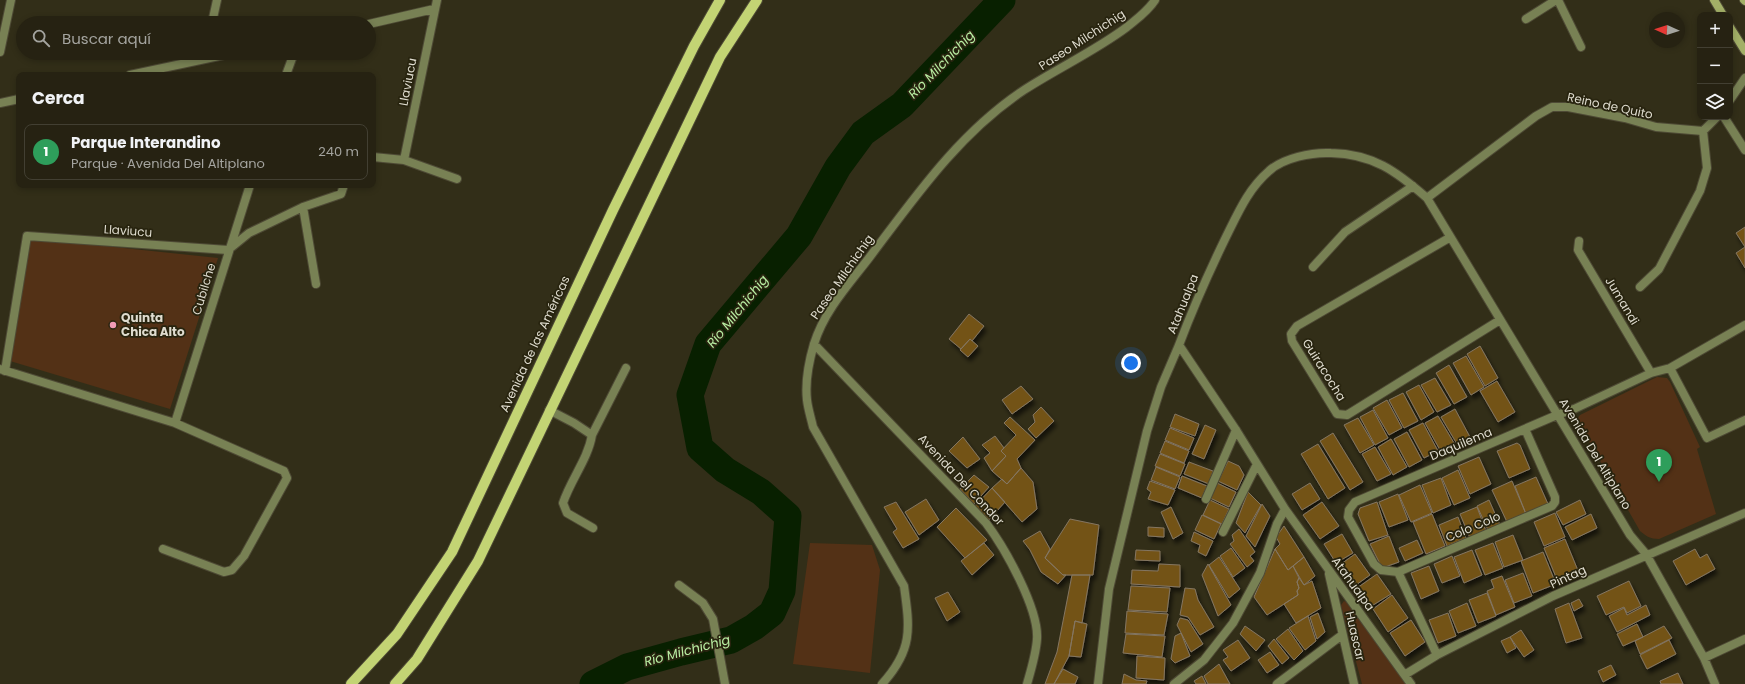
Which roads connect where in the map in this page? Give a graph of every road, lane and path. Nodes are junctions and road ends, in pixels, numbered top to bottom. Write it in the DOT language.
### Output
graph roads {
  1 [pos="11,0"];
  2 [pos="217,0"];
  3 [pos="437,0"];
  4 [pos="720,0"];
  5 [pos="757,0"];
  6 [pos="1155,0"];
  7 [pos="1557,0"];
  8 [pos="1714,0"];
  9 [pos="434,9"];
  10 [pos="1721,12"];
  11 [pos="214,16"];
  12 [pos="1526,18"];
  13 [pos="376,22"];
  14 [pos="1733,32"];
  15 [pos="1581,47"];
  16 [pos="1745,51"];
  17 [pos="0,52"];
  18 [pos="190,60"];
  19 [pos="291,60"];
  20 [pos="142,72"];
  21 [pos="287,72"];
  22 [pos="1745,78"];
  23 [pos="1733,96"];
  24 [pos="16,100"];
  25 [pos="0,103"];
  26 [pos="1714,120"];
  27 [pos="1726,120"];
  28 [pos="1703,131"];
  29 [pos="1745,150"];
  30 [pos="376,157"];
  31 [pos="404,160"];
  32 [pos="457,179"];
  33 [pos="1413,186"];
  34 [pos="249,188"];
  35 [pos="343,188"];
  36 [pos="1426,198"];
  37 [pos="303,207"];
  38 [pos="1449,238"];
  39 [pos="1579,241"];
  40 [pos="228,250"];
  41 [pos="1313,267"];
  42 [pos="316,284"];
  43 [pos="1640,287"];
  44 [pos="1500,320"];
  45 [pos="1745,326"];
  46 [pos="814,344"];
  47 [pos="1179,345"];
  48 [pos="626,368"];
  49 [pos="1670,368"];
  50 [pos="2,370"];
  51 [pos="1651,373"];
  52 [pos="550,410"];
  53 [pos="1557,415"];
  54 [pos="1745,420"];
  55 [pos="175,423"];
  56 [pos="1525,429"];
  57 [pos="1236,430"];
  58 [pos="592,435"];
  59 [pos="1257,464"];
  60 [pos="1206,499"];
  61 [pos="1285,509"];
  62 [pos="1745,513"];
  63 [pos="593,528"];
  64 [pos="1223,532"];
  65 [pos="163,549"];
  66 [pos="1646,554"];
  67 [pos="1328,569"];
  68 [pos="1398,572"];
  69 [pos="679,585"];
  70 [pos="1342,635"];
  71 [pos="1745,638"];
  72 [pos="1437,655"];
  73 [pos="1704,658"];
  74 [pos="1406,674"];
  75 [pos="351,684"];
  76 [pos="395,684"];
  77 [pos="725,684"];
  78 [pos="882,684"];
  79 [pos="1027,684"];
  80 [pos="1098,684"];
  81 [pos="1174,684"];
  82 [pos="1277,684"];
  83 [pos="1354,684"];
  84 [pos="1411,684"];
  85 [pos="1715,684"];
  1 -- 17 [label="street"];
  2 -- 11 [label="street"];
  3 -- 9 [label="street, Llaviucu"];
  4 -- 75 [label="main road, Avenida de las Américas"];
  5 -- 52 [label="main road"];
  6 -- 46 [label="street, Paseo Milchichig"];
  7 -- 12 [label="street"];
  7 -- 15 [label="street"];
  8 -- 10 [label="main road"];
  9 -- 13 [label="street"];
  9 -- 31 [label="street, Llaviucu"];
  14 -- 16 [label="main road"];
  18 -- 20 [label="street"];
  19 -- 21 [label="street"];
  22 -- 23 [label="street"];
  24 -- 25 [label="street"];
  26 -- 28 [label="street"];
  27 -- 29 [label="street"];
  28 -- 36 [label="street, Reino de Quito"];
  28 -- 43 [label="street"];
  30 -- 31 [label="street"];
  31 -- 32 [label="street"];
  33 -- 36 [label="street, Atahualpa"];
  33 -- 41 [label="street"];
  33 -- 47 [label="street, Atahualpa"];
  34 -- 40 [label="street, Cubilche"];
  35 -- 37 [label="street"];
  36 -- 38 [label="street, Atahualpa"];
  37 -- 40 [label="street"];
  37 -- 42 [label="street"];
  38 -- 44 [label="street, Avenida Del Altiplano"];
  38 -- 44 [label="street, Guiracocha"];
  39 -- 51 [label="street, Jumandi"];
  40 -- 50 [label="street, Llaviucu"];
  40 -- 55 [label="street, Cubilche"];
  44 -- 53 [label="street, Avenida Del Altiplano"];
  45 -- 49 [label="street, Daquilema"];
  46 -- 78 [label="street, Paseo Milchichig"];
  46 -- 79 [label="street, Avenida Del Condor"];
  47 -- 57 [label="street, Atahualpa"];
  47 -- 80 [label="street"];
  48 -- 58 [label="street"];
  49 -- 51 [label="street, Daquilema"];
  49 -- 54 [label="street"];
  50 -- 55 [label="street"];
  51 -- 53 [label="street, Daquilema"];
  52 -- 58 [label="street"];
  52 -- 76 [label="main road"];
  53 -- 56 [label="street, Daquilema"];
  53 -- 66 [label="street, Avenida Del Altiplano"];
  55 -- 65 [label="street"];
  56 -- 68 [label="street, Colo Colo"];
  56 -- 68 [label="street, Daquilema"];
  57 -- 59 [label="street, Atahualpa"];
  57 -- 60 [label="street"];
  58 -- 63 [label="street"];
  59 -- 61 [label="street, Atahualpa"];
  59 -- 64 [label="street"];
  61 -- 67 [label="street, Atahualpa"];
  61 -- 81 [label="street"];
  62 -- 66 [label="street, Pintag"];
  66 -- 72 [label="street, Pintag"];
  66 -- 73 [label="street, Avenida Del Altiplano"];
  67 -- 70 [label="street, Huascar"];
  67 -- 74 [label="street, Atahualpa"];
  68 -- 72 [label="street"];
  69 -- 77 [label="street"];
  70 -- 82 [label="street"];
  70 -- 83 [label="street, Huascar"];
  71 -- 73 [label="street"];
  72 -- 74 [label="street, Pintag"];
  73 -- 85 [label="street, Avenida Del Altiplano"];
  74 -- 84 [label="street, Atahualpa"];
}
